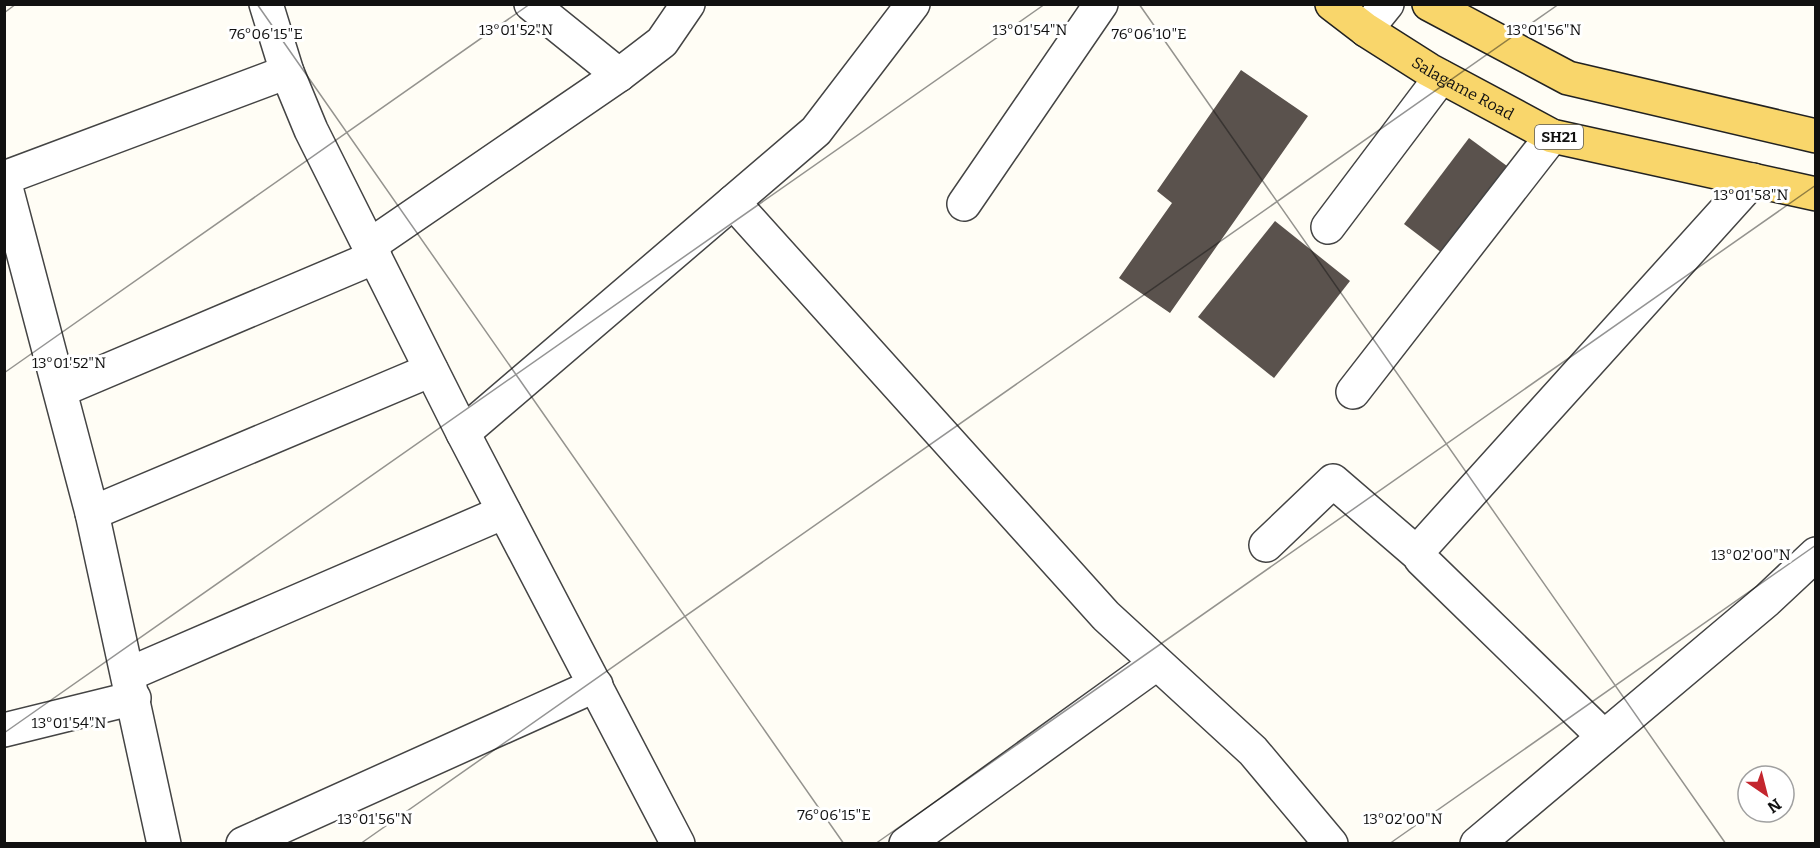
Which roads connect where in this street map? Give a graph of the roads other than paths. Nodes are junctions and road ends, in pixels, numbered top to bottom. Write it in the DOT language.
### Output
graph roads {
  1 [pos="266,4"];
  2 [pos="531,4"];
  3 [pos="688,4"];
  4 [pos="913,4"];
  5 [pos="1101,4"];
  6 [pos="1332,4"];
  7 [pos="1387,4"];
  8 [pos="1429,4"];
  9 [pos="1366,30"];
  10 [pos="287,72"];
  11 [pos="619,75"];
  12 [pos="1442,77"];
  13 [pos="1552,136"];
  14 [pos="1815,136"];
  15 [pos="4,179"];
  16 [pos="1753,180"];
  17 [pos="1815,194"];
  18 [pos="733,201"];
  19 [pos="964,204"];
  20 [pos="1328,227"];
  21 [pos="372,251"];
  22 [pos="431,370"];
  23 [pos="61,390"];
  24 [pos="1353,392"];
  25 [pos="463,434"];
  26 [pos="504,512"];
  27 [pos="92,513"];
  28 [pos="1266,545"];
  29 [pos="1815,554"];
  30 [pos="1419,555"];
  31 [pos="1156,664"];
  32 [pos="596,685"];
  33 [pos="131,686"];
  34 [pos="4,730"];
  35 [pos="1604,737"];
  36 [pos="164,843"];
  37 [pos="243,843"];
  38 [pos="678,843"];
  39 [pos="906,843"];
  40 [pos="1331,843"];
  41 [pos="1477,843"];
  1 -- 10 [label="street"];
  2 -- 11 [label="street"];
  3 -- 11 [label="street"];
  4 -- 18 [label="street"];
  5 -- 19 [label="street"];
  6 -- 9 [label="main road, Salagame Road / SH21"];
  7 -- 9 [label="street"];
  8 -- 14 [label="main road"];
  9 -- 12 [label="main road, Salagame Road / SH21"];
  10 -- 15 [label="street"];
  10 -- 21 [label="street"];
  11 -- 21 [label="street"];
  12 -- 13 [label="main road, Salagame Road / SH21"];
  12 -- 20 [label="street"];
  13 -- 16 [label="main road, Salagame Road / SH21"];
  13 -- 24 [label="street"];
  15 -- 23 [label="street"];
  16 -- 17 [label="main road, Salagame Road / SH21"];
  16 -- 30 [label="street"];
  18 -- 25 [label="street"];
  18 -- 31 [label="street"];
  21 -- 22 [label="street"];
  21 -- 23 [label="street"];
  22 -- 25 [label="street"];
  22 -- 27 [label="street"];
  23 -- 27 [label="street"];
  25 -- 26 [label="street"];
  26 -- 32 [label="street"];
  26 -- 33 [label="street"];
  27 -- 33 [label="street"];
  28 -- 30 [label="street"];
  29 -- 35 [label="street"];
  30 -- 35 [label="street"];
  31 -- 39 [label="street"];
  31 -- 40 [label="street"];
  32 -- 37 [label="street"];
  32 -- 38 [label="street"];
  33 -- 34 [label="street"];
  33 -- 36 [label="street"];
  35 -- 41 [label="street"];
}
